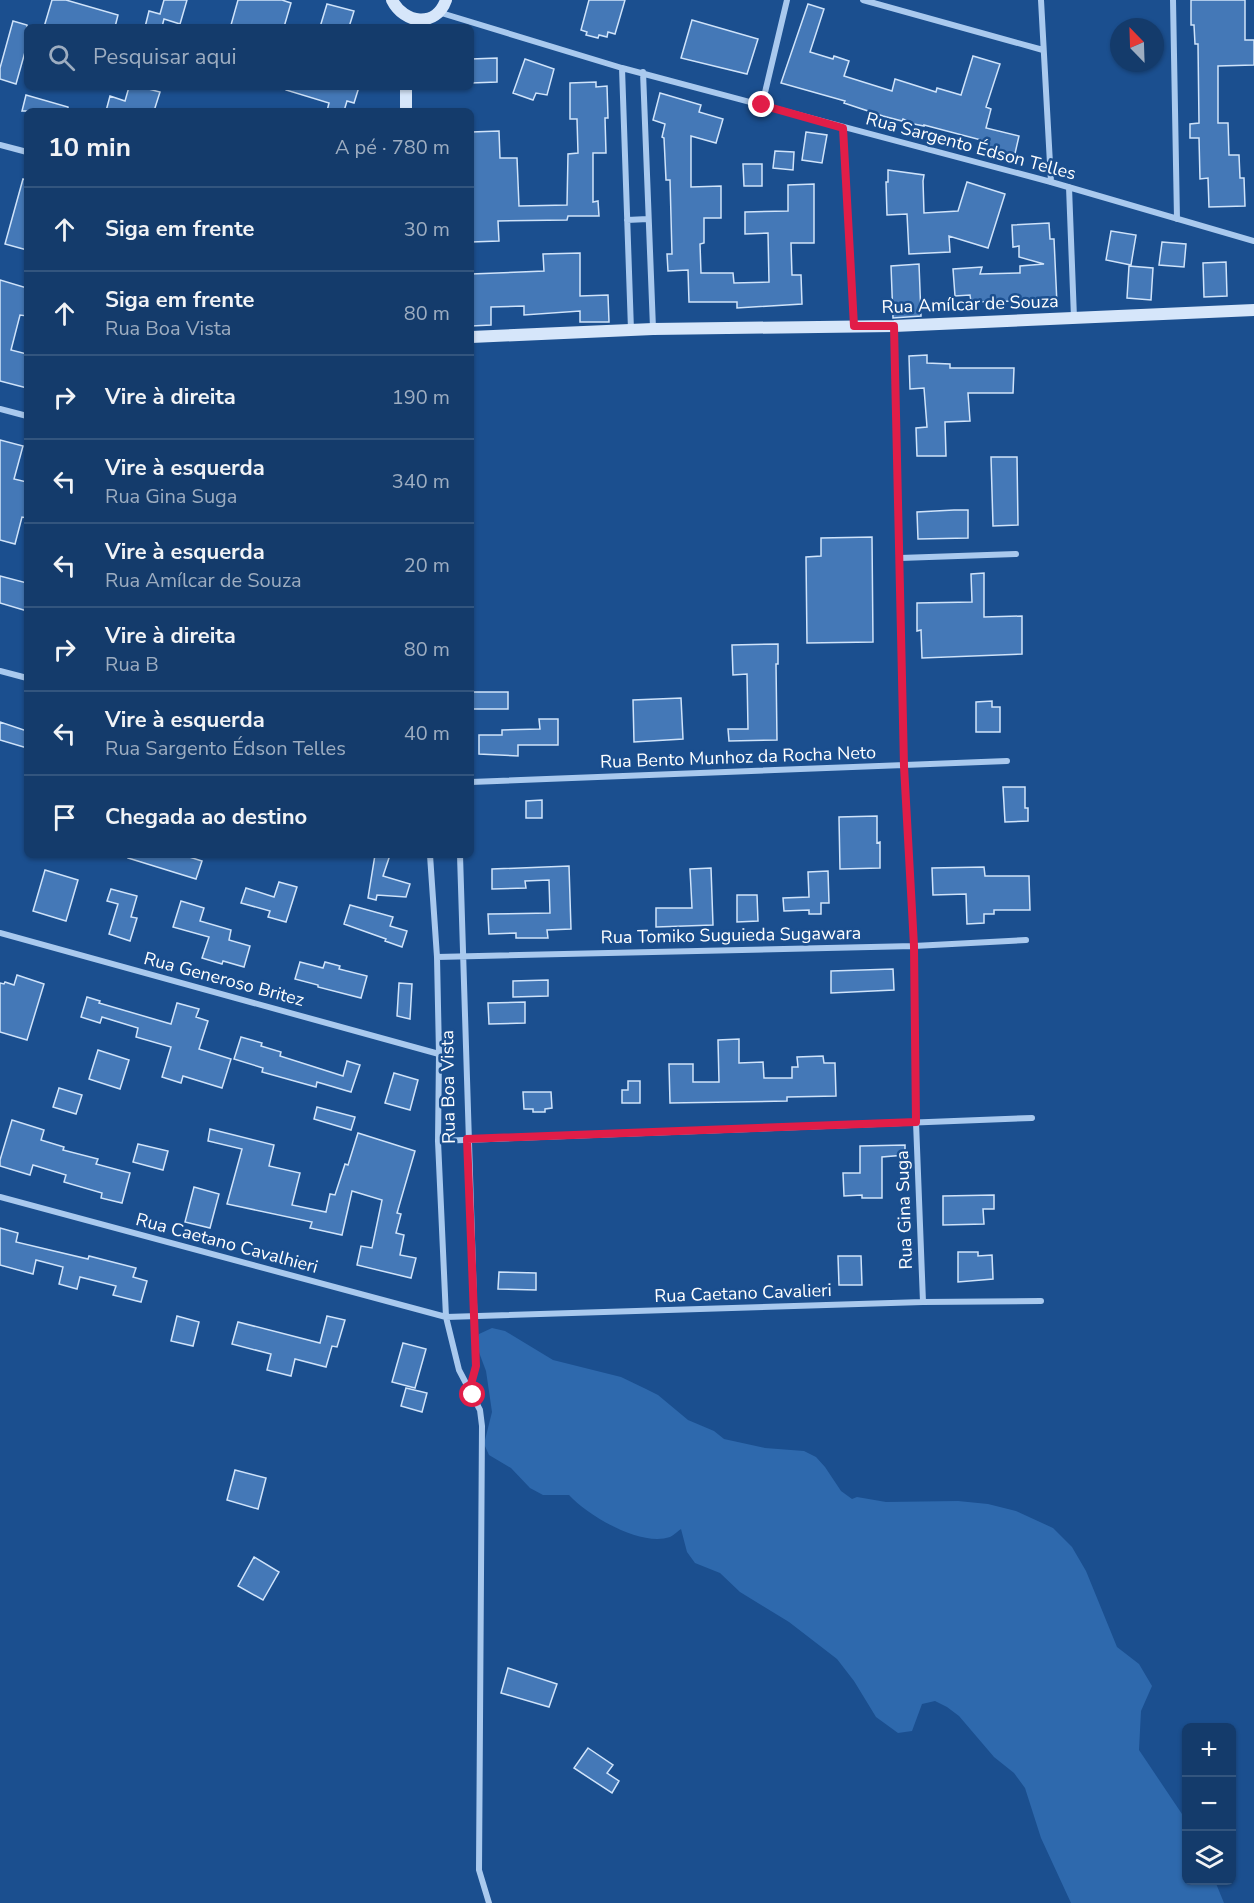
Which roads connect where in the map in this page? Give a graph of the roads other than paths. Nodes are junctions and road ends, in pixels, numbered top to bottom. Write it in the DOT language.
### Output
graph roads {
  1 [pos="391,0"];
  2 [pos="446,0"];
  3 [pos="787,0"];
  4 [pos="864,0"];
  5 [pos="1041,0"];
  6 [pos="1173,0"];
  7 [pos="438,12"];
  8 [pos="403,21"];
  9 [pos="1043,50"];
  10 [pos="622,68"];
  11 [pos="643,72"];
  12 [pos="405,90"];
  13 [pos="762,105"];
  14 [pos="406,108"];
  15 [pos="843,128"];
  16 [pos="0,145"];
  17 [pos="24,151"];
  18 [pos="1051,182"];
  19 [pos="1069,187"];
  20 [pos="648,219"];
  21 [pos="1177,219"];
  22 [pos="627,220"];
  23 [pos="1254,241"];
  24 [pos="1254,310"];
  25 [pos="1074,318"];
  26 [pos="854,326"];
  27 [pos="894,326"];
  28 [pos="654,329"];
  29 [pos="631,330"];
  30 [pos="474,337"];
  31 [pos="0,409"];
  32 [pos="24,415"];
  33 [pos="1016,554"];
  34 [pos="900,558"];
  35 [pos="0,671"];
  36 [pos="24,677"];
  37 [pos="1007,761"];
  38 [pos="904,766"];
  39 [pos="474,782"];
  40 [pos="430,858"];
  41 [pos="460,858"];
  42 [pos="0,933"];
  43 [pos="1026,940"];
  44 [pos="914,946"];
  45 [pos="437,957"];
  46 [pos="464,957"];
  47 [pos="440,1054"];
  48 [pos="1032,1118"];
  49 [pos="916,1122"];
  50 [pos="467,1139"];
  51 [pos="438,1141"];
  52 [pos="0,1197"];
  53 [pos="1041,1301"];
  54 [pos="923,1302"];
  55 [pos="446,1317"];
  56 [pos="474,1318"];
  57 [pos="470,1388"];
  58 [pos="489,1903"];
  1 -- 8 [label="street"];
  2 -- 7 [label="street"];
  3 -- 13 [label="street"];
  4 -- 9 [label="street"];
  5 -- 9 [label="street"];
  6 -- 21 [label="street"];
  7 -- 8 [label="street"];
  7 -- 10 [label="street, Rua Sargento Édson Telles"];
  9 -- 18 [label="street"];
  10 -- 11 [label="street, Rua Sargento Édson Telles"];
  10 -- 22 [label="street"];
  11 -- 13 [label="street, Rua Sargento Édson Telles"];
  11 -- 20 [label="street"];
  12 -- 14 [label="street"];
  13 -- 15 [label="street, Rua Sargento Édson Telles"];
  15 -- 18 [label="street, Rua Sargento Édson Telles"];
  15 -- 26 [label="street"];
  16 -- 17 [label="street"];
  18 -- 19 [label="street, Rua Sargento Édson Telles"];
  19 -- 21 [label="street, Rua Sargento Édson Telles"];
  19 -- 25 [label="street"];
  20 -- 22 [label="street"];
  20 -- 28 [label="street"];
  21 -- 23 [label="street, Rua Sargento Édson Telles"];
  22 -- 29 [label="street"];
  24 -- 25 [label="street, Rua Amílcar de Souza"];
  25 -- 27 [label="street, Rua Amílcar de Souza"];
  26 -- 27 [label="street, Rua Amílcar de Souza"];
  26 -- 28 [label="street, Rua Amílcar de Souza"];
  27 -- 34 [label="street, Rua Gina Suga"];
  28 -- 29 [label="street, Rua Amílcar de Souza"];
  29 -- 30 [label="street, Rua Amílcar de Souza"];
  31 -- 32 [label="street"];
  33 -- 34 [label="street"];
  34 -- 38 [label="street, Rua Gina Suga"];
  35 -- 36 [label="street"];
  37 -- 38 [label="street, Rua Bento Munhoz da Rocha Neto"];
  38 -- 39 [label="street, Rua Bento Munhoz da Rocha Neto"];
  38 -- 44 [label="street, Rua Gina Suga"];
  40 -- 45 [label="street, Rua Boa Vista"];
  41 -- 46 [label="street, Rua Boa Vista"];
  42 -- 47 [label="street, Rua Generoso Britez"];
  43 -- 44 [label="street, Rua Tomiko Suguieda Sugawara"];
  44 -- 46 [label="street, Rua Tomiko Suguieda Sugawara"];
  44 -- 49 [label="street, Rua Gina Suga"];
  45 -- 46 [label="street, Rua Tomiko Suguieda Sugawara"];
  45 -- 47 [label="street, Rua Boa Vista"];
  46 -- 50 [label="street, Rua Boa Vista"];
  47 -- 51 [label="street, Rua Boa Vista"];
  48 -- 49 [label="street"];
  49 -- 50 [label="street"];
  49 -- 54 [label="street, Rua Gina Suga"];
  50 -- 51 [label="street"];
  50 -- 56 [label="street, Rua Boa Vista"];
  51 -- 55 [label="street, Rua Boa Vista"];
  52 -- 55 [label="street, Rua Caetano Cavalhieri"];
  53 -- 54 [label="street, Rua Caetano Cavalieri"];
  54 -- 56 [label="street, Rua Caetano Cavalieri"];
  55 -- 56 [label="street, Rua Caetano Cavalieri"];
  55 -- 57 [label="street, Rua Boa Vista"];
  56 -- 57 [label="street, Rua Boa Vista"];
  57 -- 58 [label="street, Rua Boa Vista"];
}
